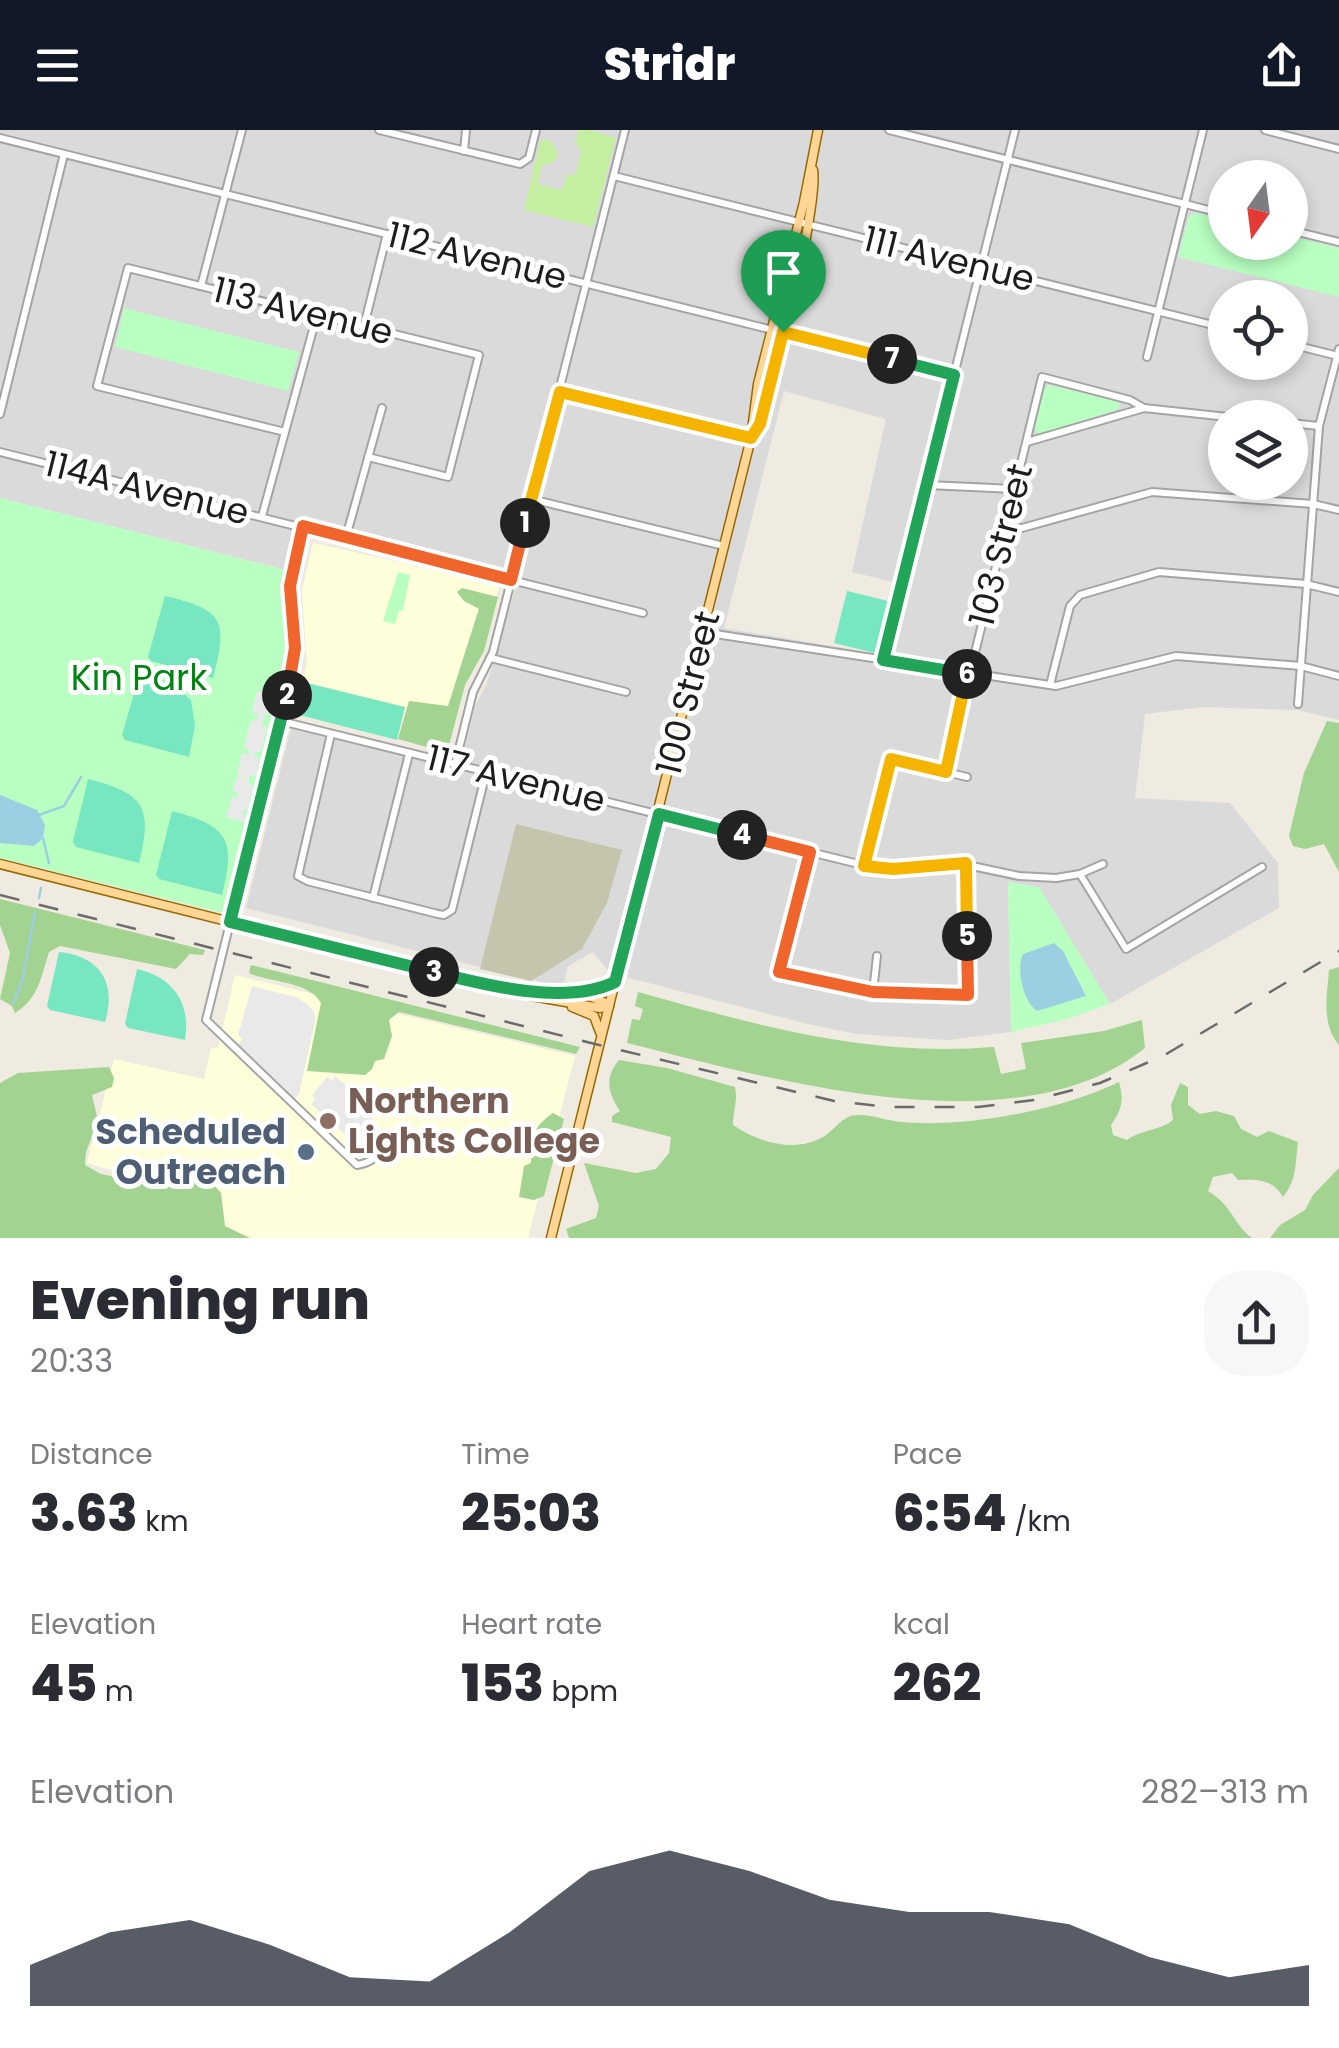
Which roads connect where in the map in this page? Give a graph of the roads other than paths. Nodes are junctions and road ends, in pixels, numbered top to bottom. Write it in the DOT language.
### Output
graph roads {
  1 [pos="242,130"];
  2 [pos="379,130"];
  3 [pos="466,130"];
  4 [pos="536,130"];
  5 [pos="625,130"];
  6 [pos="818,130"];
  7 [pos="889,130"];
  8 [pos="1016,130"];
  9 [pos="1203,130"];
  10 [pos="1265,130"];
  11 [pos="0,138"];
  12 [pos="1339,149"];
  13 [pos="464,151"];
  14 [pos="64,154"];
  15 [pos="1008,160"];
  16 [pos="614,176"];
  17 [pos="224,194"];
  18 [pos="1185,204"];
  19 [pos="1208,210"];
  20 [pos="803,223"];
  21 [pos="387,234"];
  22 [pos="1308,234"];
  23 [pos="1339,242"];
  24 [pos="981,267"];
  25 [pos="587,284"];
  26 [pos="201,286"];
  27 [pos="1158,312"];
  28 [pos="317,315"];
  29 [pos="1208,324"];
  30 [pos="364,326"];
  31 [pos="772,330"];
  32 [pos="783,332"];
  33 [pos="1308,348"];
  34 [pos="1338,354"];
  35 [pos="1147,357"];
  36 [pos="954,375"];
  37 [pos="560,392"];
  38 [pos="382,408"];
  39 [pos="1144,408"];
  40 [pos="0,414"];
  41 [pos="1208,415"];
  42 [pos="1308,425"];
  43 [pos="1319,426"];
  44 [pos="286,432"];
  45 [pos="751,438"];
  46 [pos="1026,442"];
  47 [pos="0,452"];
  48 [pos="368,457"];
  49 [pos="928,485"];
  50 [pos="1014,489"];
  51 [pos="531,498"];
  52 [pos="1313,504"];
  53 [pos="1339,510"];
  54 [pos="262,516"];
  55 [pos="303,526"];
  56 [pos="1004,533"];
  57 [pos="346,537"];
  58 [pos="724,546"];
  59 [pos="511,580"];
  60 [pos="1306,584"];
  61 [pos="1339,592"];
  62 [pos="643,613"];
  63 [pos="702,632"];
  64 [pos="490,658"];
  65 [pos="883,660"];
  66 [pos="1301,666"];
  67 [pos="969,674"];
  68 [pos="1339,676"];
  69 [pos="1050,685"];
  70 [pos="626,692"];
  71 [pos="1298,704"];
  72 [pos="280,721"];
  73 [pos="331,734"];
  74 [pos="409,754"];
  75 [pos="455,764"];
  76 [pos="486,772"];
  77 [pos="946,772"];
  78 [pos="967,777"];
  79 [pos="659,814"];
  80 [pos="810,852"];
  81 [pos="966,863"];
  82 [pos="0,864"];
  83 [pos="1103,864"];
  84 [pos="864,866"];
  85 [pos="1262,866"];
  86 [pos="1080,874"];
  87 [pos="373,898"];
  88 [pos="230,922"];
  89 [pos="876,956"];
  90 [pos="469,981"];
  91 [pos="615,982"];
  92 [pos="873,992"];
  93 [pos="579,994"];
  94 [pos="538,997"];
  95 [pos="609,1006"];
  96 [pos="601,1036"];
  97 [pos="382,1141"];
  98 [pos="551,1238"];
  1 -- 17 [label="street"];
  2 -- 13 [label="street"];
  3 -- 13 [label="street"];
  4 -- 13 [label="street"];
  5 -- 16 [label="street"];
  6 -- 20 [label="main road, 100 Street"];
  7 -- 15 [label="street"];
  8 -- 15 [label="street"];
  9 -- 18 [label="street"];
  10 -- 12 [label="street"];
  11 -- 14 [label="street, 112 Avenue"];
  14 -- 17 [label="street, 112 Avenue"];
  14 -- 40 [label="street"];
  15 -- 18 [label="street"];
  15 -- 24 [label="street"];
  16 -- 20 [label="street, 111 Avenue"];
  16 -- 25 [label="street"];
  17 -- 21 [label="street, 112 Avenue"];
  17 -- 26 [label="street"];
  18 -- 19 [label="street"];
  18 -- 27 [label="street"];
  20 -- 24 [label="street, 111 Avenue"];
  20 -- 31 [label="main road, 100 Street"];
  20 -- 32 [label="main road, 100 Street"];
  21 -- 25 [label="street, 112 Avenue"];
  21 -- 30 [label="street"];
  22 -- 23 [label="street"];
  24 -- 27 [label="street, 111 Avenue"];
  24 -- 36 [label="street"];
  25 -- 31 [label="street, 112 Avenue"];
  25 -- 37 [label="street"];
  26 -- 28 [label="street, 113 Avenue"];
  26 -- 44 [label="street, 113 Avenue"];
  27 -- 29 [label="street, 111 Avenue"];
  27 -- 35 [label="street"];
  28 -- 30 [label="street, 113 Avenue"];
  28 -- 44 [label="street"];
  30 -- 48 [label="street, 113 Avenue"];
  31 -- 32 [label="street, 112 Avenue"];
  31 -- 45 [label="main road, 100 Street"];
  32 -- 36 [label="street, 112 Avenue"];
  32 -- 45 [label="main road, 100 Street"];
  33 -- 34 [label="street"];
  34 -- 43 [label="street"];
  36 -- 49 [label="street"];
  37 -- 45 [label="street"];
  37 -- 51 [label="street"];
  38 -- 48 [label="street"];
  39 -- 41 [label="street"];
  39 -- 46 [label="street"];
  39 -- 46 [label="street, 103 Street"];
  42 -- 43 [label="street"];
  43 -- 52 [label="street"];
  44 -- 54 [label="street"];
  45 -- 58 [label="main road, 100 Street"];
  46 -- 50 [label="street, 103 Street"];
  47 -- 54 [label="street, 114A Avenue"];
  48 -- 57 [label="street"];
  49 -- 50 [label="street"];
  49 -- 65 [label="street"];
  50 -- 56 [label="street, 103 Street"];
  51 -- 58 [label="street"];
  51 -- 59 [label="street"];
  52 -- 53 [label="street"];
  52 -- 56 [label="street"];
  52 -- 60 [label="street"];
  54 -- 55 [label="street, 114A Avenue"];
  55 -- 57 [label="street, 114A Avenue"];
  55 -- 72 [label="street"];
  56 -- 67 [label="street, 103 Street"];
  57 -- 59 [label="street, 114A Avenue"];
  58 -- 63 [label="main road, 100 Street"];
  59 -- 62 [label="street, 114A Avenue"];
  59 -- 64 [label="street"];
  60 -- 61 [label="street"];
  60 -- 66 [label="street"];
  60 -- 69 [label="street"];
  63 -- 65 [label="street"];
  63 -- 79 [label="main road, 100 Street"];
  64 -- 70 [label="street"];
  64 -- 75 [label="street"];
  65 -- 67 [label="street"];
  66 -- 68 [label="street"];
  66 -- 69 [label="street"];
  66 -- 71 [label="street"];
  67 -- 69 [label="street"];
  67 -- 77 [label="street, 103 Street"];
  72 -- 73 [label="street, 117 Avenue"];
  72 -- 88 [label="street"];
  73 -- 74 [label="street, 117 Avenue"];
  73 -- 87 [label="street"];
  74 -- 75 [label="street, 117 Avenue"];
  74 -- 87 [label="street"];
  75 -- 76 [label="street, 117 Avenue"];
  76 -- 79 [label="street, 117 Avenue"];
  76 -- 87 [label="street"];
  77 -- 78 [label="street"];
  77 -- 84 [label="street"];
  79 -- 80 [label="street, 117 Avenue"];
  79 -- 91 [label="main road, 100 Street"];
  80 -- 84 [label="street, 117 Avenue"];
  80 -- 92 [label="street"];
  81 -- 84 [label="street, 117 Avenue"];
  81 -- 86 [label="street, 117 Avenue"];
  81 -- 92 [label="street"];
  82 -- 88 [label="main road"];
  83 -- 86 [label="street, 117 Avenue"];
  85 -- 86 [label="street"];
  88 -- 90 [label="main road"];
  88 -- 97 [label="street"];
  89 -- 92 [label="street"];
  90 -- 93 [label="main road"];
  90 -- 94 [label="main road"];
  91 -- 93 [label="main road"];
  91 -- 95 [label="main road, 100 Street"];
  93 -- 95 [label="main road"];
  94 -- 95 [label="main road"];
  94 -- 96 [label="main road"];
  95 -- 96 [label="main road, 100 Street"];
  96 -- 98 [label="main road, 100 Street"];
}
